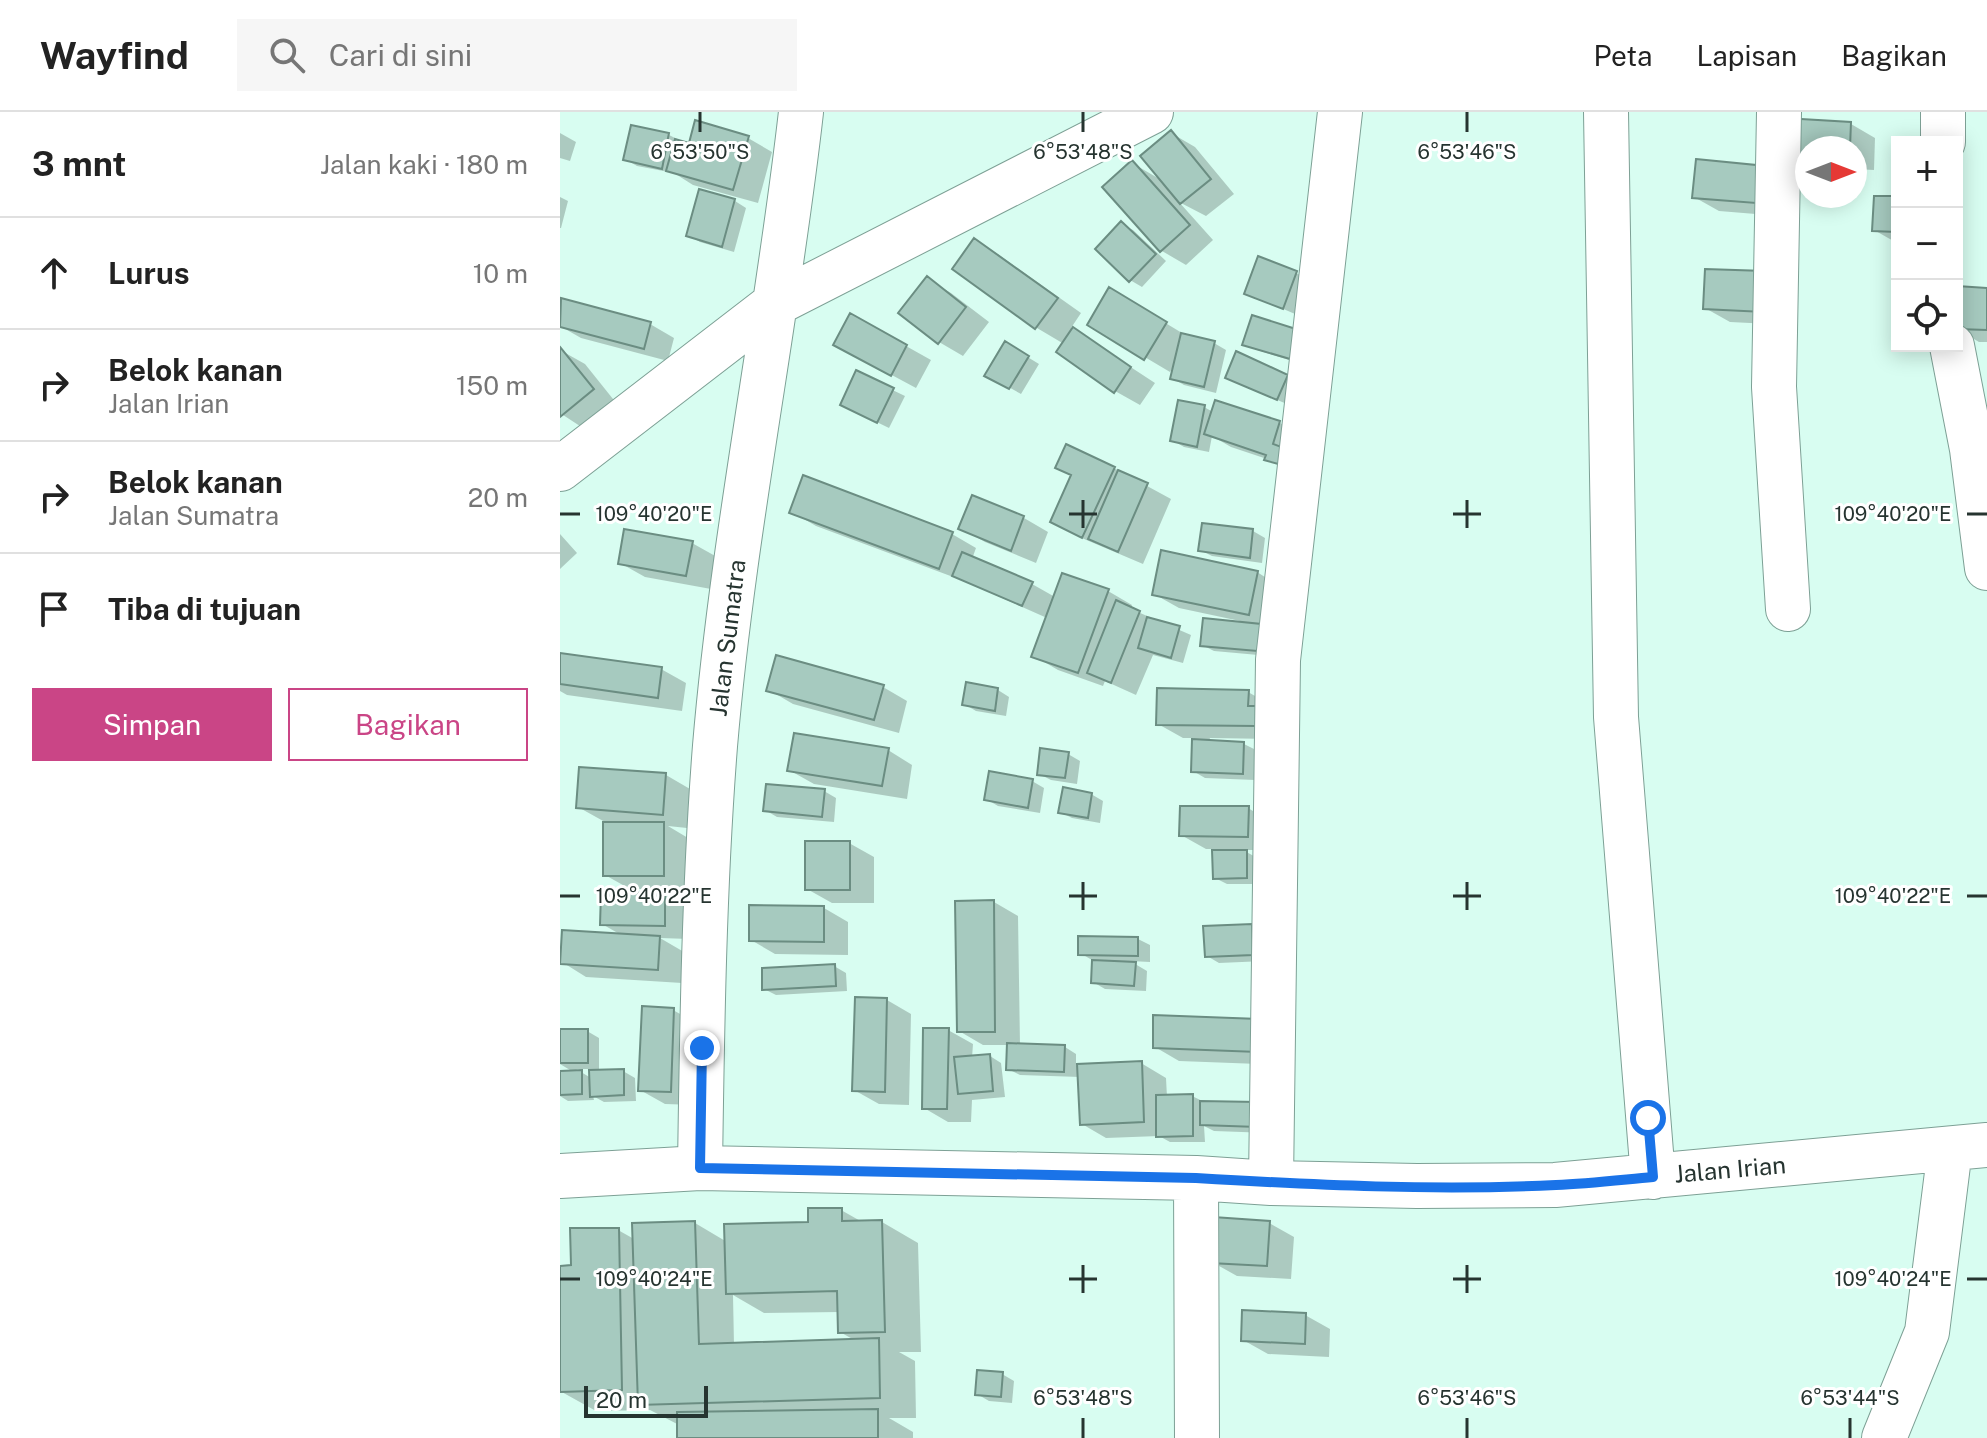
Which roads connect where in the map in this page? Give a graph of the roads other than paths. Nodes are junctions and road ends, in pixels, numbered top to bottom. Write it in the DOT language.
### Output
graph roads {
  1 [pos="801,112"];
  2 [pos="1151,112"];
  3 [pos="1340,112"];
  4 [pos="1606,112"];
  5 [pos="1779,112"];
  6 [pos="1943,112"];
  7 [pos="1943,136"];
  8 [pos="773,305"];
  9 [pos="1954,352"];
  10 [pos="1980,447"];
  11 [pos="560,469"];
  12 [pos="1987,568"];
  13 [pos="1788,609"];
  14 [pos="1969,1147"];
  15 [pos="700,1168"];
  16 [pos="560,1176"];
  17 [pos="1653,1177"];
  18 [pos="1196,1178"];
  19 [pos="1271,1183"];
  20 [pos="1197,1438"];
  21 [pos="1884,1438"];
  1 -- 8 [label="street, Jalan Sumatra"];
  2 -- 8 [label="street"];
  3 -- 19 [label="street"];
  4 -- 17 [label="street"];
  5 -- 13 [label="street"];
  6 -- 7 [label="street"];
  8 -- 11 [label="street"];
  8 -- 15 [label="street, Jalan Sumatra"];
  9 -- 10 [label="street"];
  10 -- 12 [label="street"];
  14 -- 17 [label="street, Jalan Irian"];
  14 -- 21 [label="street"];
  15 -- 16 [label="street, Jalan Irian"];
  15 -- 18 [label="street, Jalan Irian"];
  17 -- 19 [label="street, Jalan Irian"];
  18 -- 19 [label="street, Jalan Irian"];
  18 -- 20 [label="street"];
}
